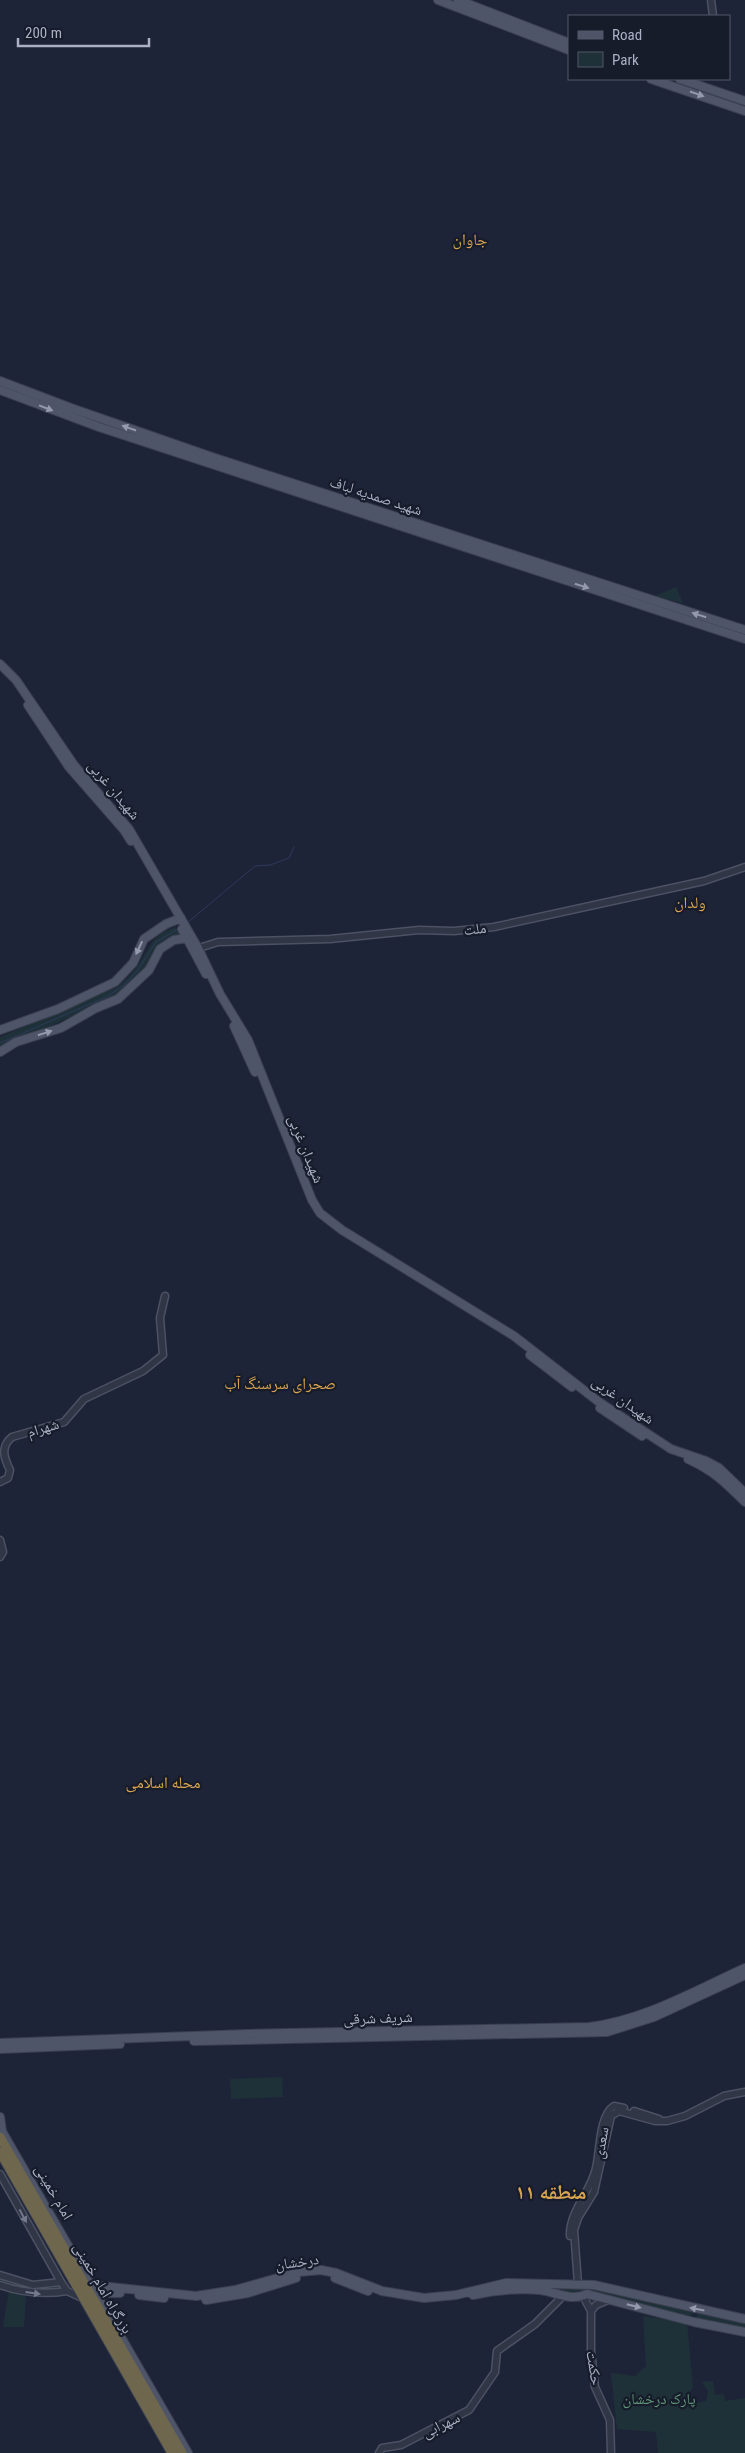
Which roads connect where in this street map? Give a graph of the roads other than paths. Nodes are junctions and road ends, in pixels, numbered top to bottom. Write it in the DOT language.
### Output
graph roads {
  1 [pos="438,0"];
  2 [pos="458,0"];
  3 [pos="711,0"];
  4 [pos="450,5"];
  5 [pos="488,12"];
  6 [pos="712,15"];
  7 [pos="502,25"];
  8 [pos="533,30"];
  9 [pos="568,43"];
  10 [pos="568,50"];
  11 [pos="654,80"];
  12 [pos="690,80"];
  13 [pos="745,101"];
  14 [pos="745,111"];
  15 [pos="0,381"];
  16 [pos="0,390"];
  17 [pos="223,464"];
  18 [pos="562,575"];
  19 [pos="745,630"];
  20 [pos="745,639"];
  21 [pos="0,664"];
  22 [pos="0,671"];
  23 [pos="745,867"];
  24 [pos="179,919"];
  25 [pos="187,938"];
  26 [pos="196,949"];
  27 [pos="0,1030"];
  28 [pos="0,1052"];
  29 [pos="165,1296"];
  30 [pos="0,1482"];
  31 [pos="745,1493"];
  32 [pos="745,1502"];
  33 [pos="0,1540"];
  34 [pos="1,1556"];
  35 [pos="745,1968"];
  36 [pos="745,1976"];
  37 [pos="486,2032"];
  38 [pos="0,2043"];
  39 [pos="89,2043"];
  40 [pos="0,2050"];
  41 [pos="745,2092"];
  42 [pos="0,2117"];
  43 [pos="660,2120"];
  44 [pos="1,2132"];
  45 [pos="0,2152"];
  46 [pos="0,2157"];
  47 [pos="0,2174"];
  48 [pos="0,2275"];
  49 [pos="61,2282"];
  50 [pos="0,2285"];
  51 [pos="566,2285"];
  52 [pos="583,2290"];
  53 [pos="67,2291"];
  54 [pos="102,2291"];
  55 [pos="561,2296"];
  56 [pos="80,2297"];
  57 [pos="608,2300"];
  58 [pos="591,2311"];
  59 [pos="745,2319"];
  60 [pos="745,2332"];
  61 [pos="380,2450"];
  62 [pos="170,2453"];
  63 [pos="182,2453"];
  64 [pos="188,2453"];
  65 [pos="610,2453"];
  1 -- 4 [label="main road"];
  2 -- 5 [label="main road"];
  3 -- 6 [label="street"];
  4 -- 5 [label="main road"];
  4 -- 7 [label="main road"];
  5 -- 8 [label="main road"];
  7 -- 8 [label="main road"];
  7 -- 10 [label="main road"];
  8 -- 9 [label="main road"];
  11 -- 14 [label="main road, one-way"];
  12 -- 13 [label="main road"];
  17 -- 15 [label="main road, شهید صمدیه لباف, one-way"];
  16 -- 17 [label="main road, شهید صمدیه لباف, one-way"];
  17 -- 18 [label="main road, شهید صمدیه لباف"];
  19 -- 18 [label="main road, شهید صمدیه لباف, one-way"];
  18 -- 20 [label="main road, شهید صمدیه لباف, one-way"];
  21 -- 24 [label="main road, شهیدان غربی"];
  22 -- 24 [label="main road, شهیدان غربی"];
  23 -- 26 [label="street, ملت"];
  24 -- 25 [label="main road, شهیدان غربی"];
  24 -- 26 [label="main road, شهیدان غربی"];
  24 -- 27 [label="main road, one-way"];
  25 -- 26 [label="main road, شهیدان غربی"];
  28 -- 25 [label="main road, one-way"];
  26 -- 31 [label="main road, شهیدان غربی"];
  26 -- 32 [label="main road, شهیدان غربی"];
  29 -- 30 [label="street, شهرام"];
  33 -- 34 [label="street"];
  35 -- 37 [label="main road, شریف شرقی"];
  36 -- 37 [label="main road, شریف شرقی"];
  37 -- 39 [label="main road, شریف شرقی"];
  38 -- 39 [label="main road, شریف شرقی"];
  39 -- 40 [label="main road, شریف شرقی"];
  41 -- 43 [label="street, سعدی"];
  42 -- 44 [label="main road"];
  43 -- 51 [label="street, سعدی"];
  43 -- 52 [label="street, سعدی"];
  44 -- 54 [label="main road, امام خمینی"];
  44 -- 63 [label="highway, بزرگراه امام خمینی"];
  45 -- 62 [label="highway, بزرگراه امام خمینی"];
  46 -- 56 [label="main road, امام خمینی"];
  47 -- 49 [label="street, one-way"];
  48 -- 49 [label="street"];
  49 -- 53 [label="street"];
  50 -- 53 [label="street, one-way"];
  51 -- 52 [label="main road, درخشان"];
  51 -- 54 [label="main road, درخشان"];
  51 -- 55 [label="main road"];
  52 -- 55 [label="main road, درخشان"];
  52 -- 57 [label="main road"];
  52 -- 58 [label="street"];
  59 -- 52 [label="main road, one-way"];
  53 -- 56 [label="street"];
  54 -- 55 [label="main road, درخشان"];
  54 -- 64 [label="main road, امام خمینی"];
  55 -- 61 [label="street, سهرابی"];
  56 -- 62 [label="main road, امام خمینی"];
  57 -- 58 [label="street"];
  57 -- 60 [label="main road, one-way"];
  58 -- 65 [label="street, حکمت"];
}
